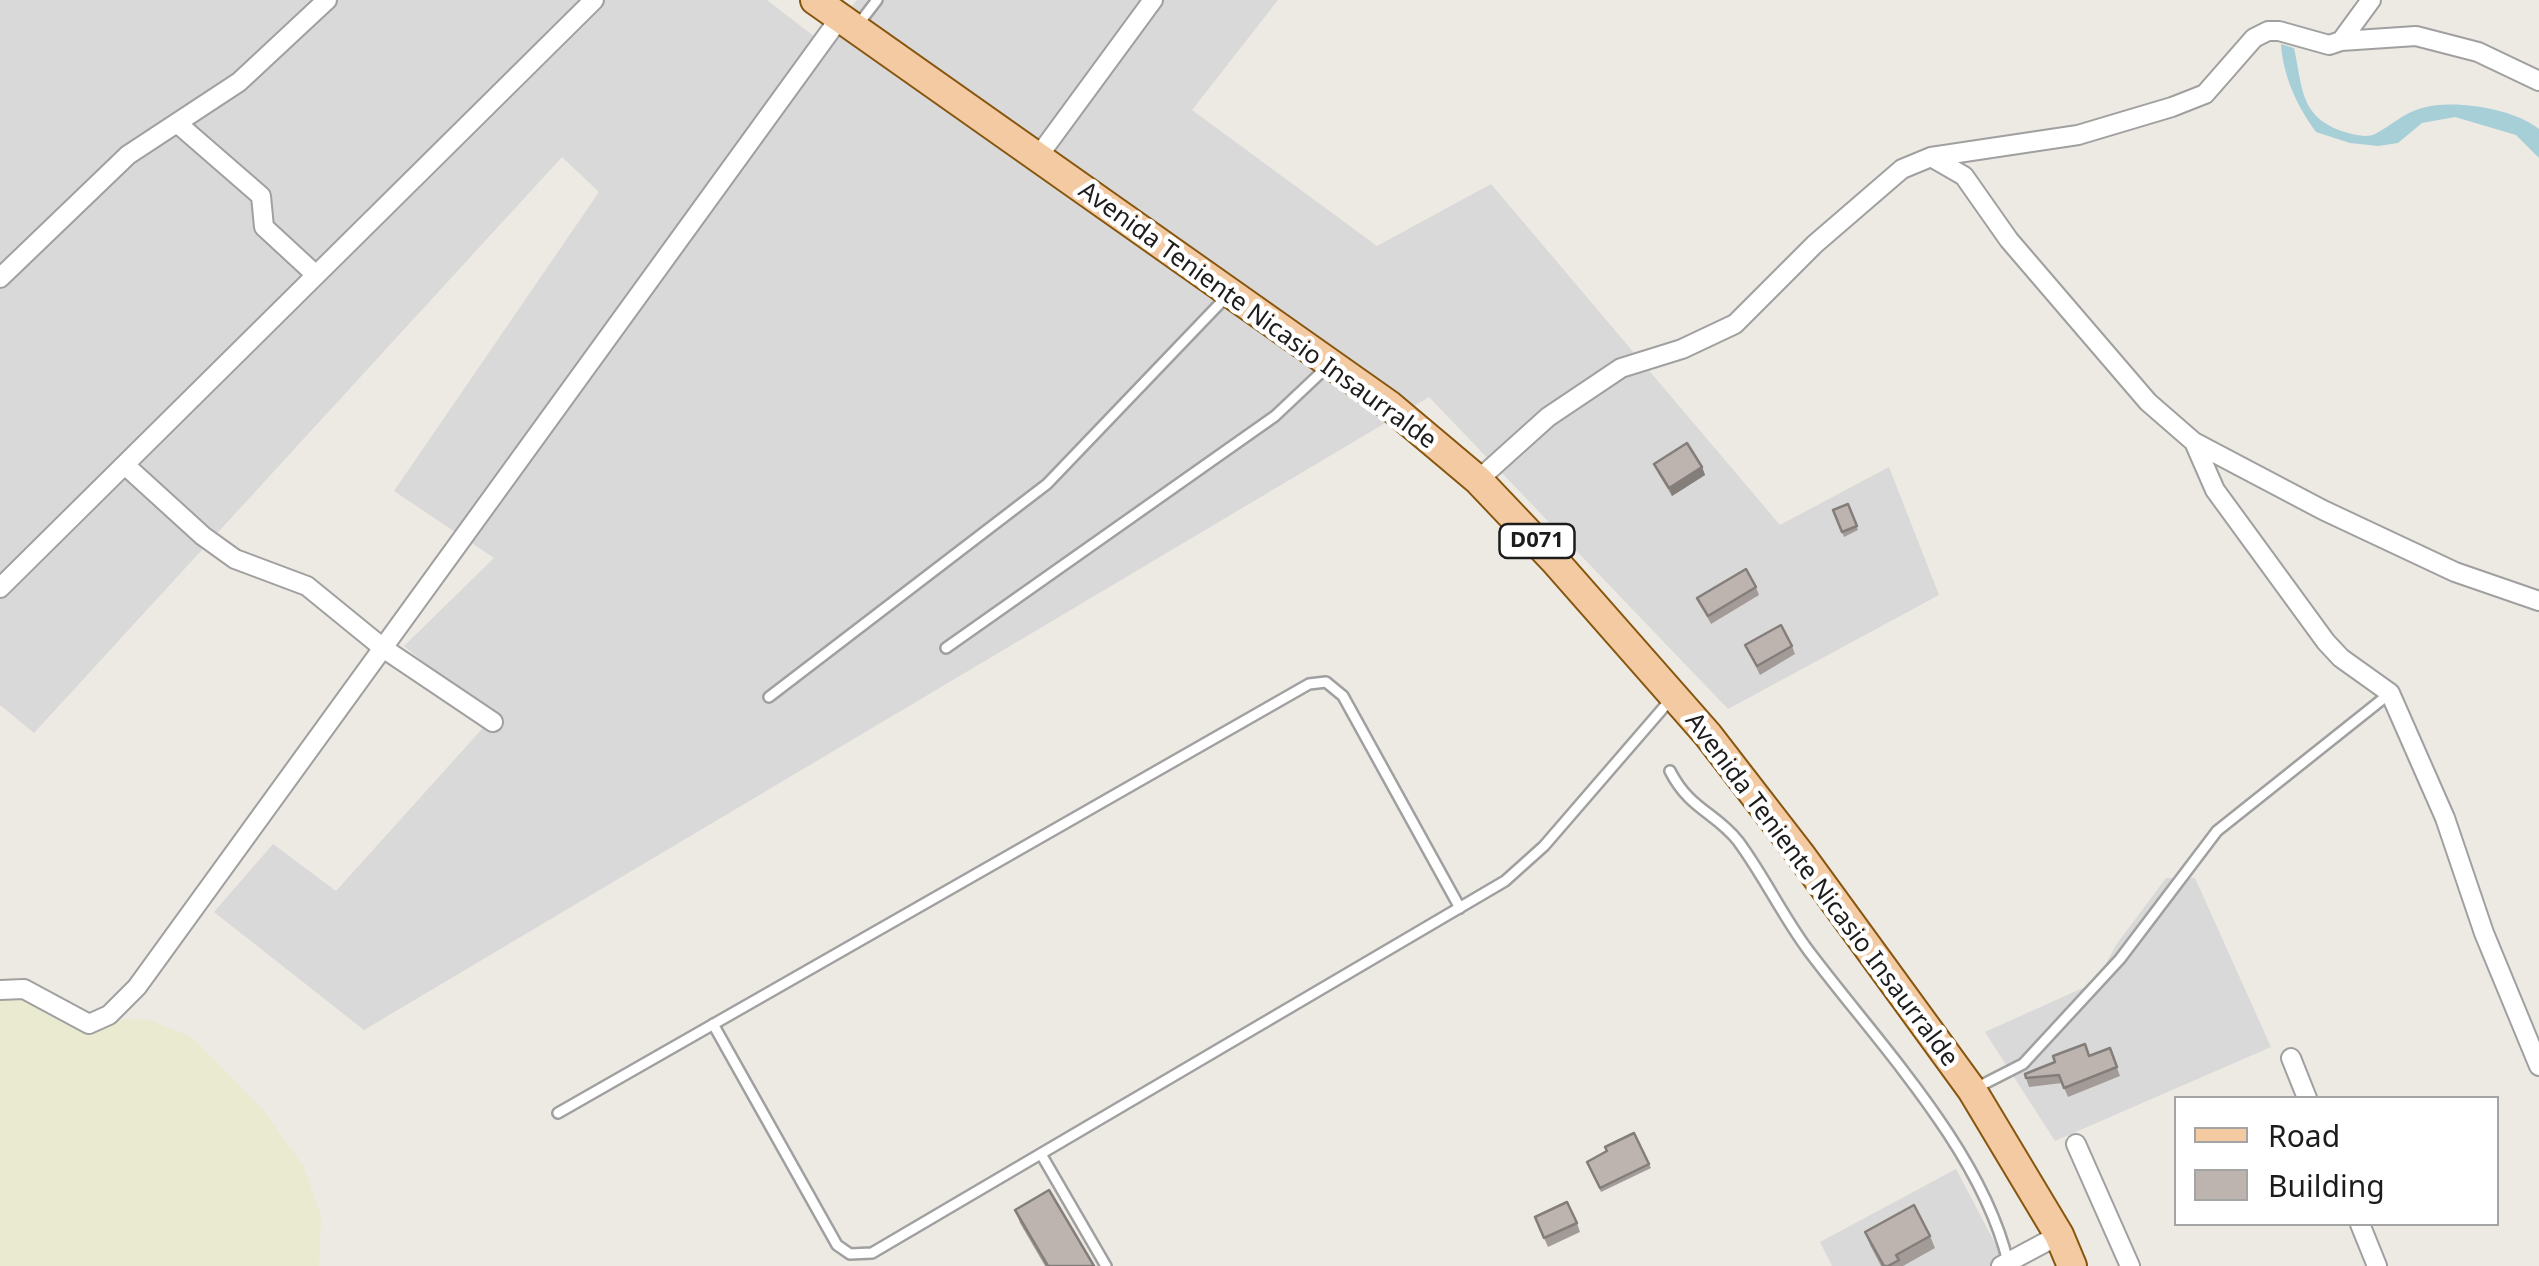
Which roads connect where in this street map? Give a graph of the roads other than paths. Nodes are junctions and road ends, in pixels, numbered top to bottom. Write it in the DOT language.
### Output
graph roads {
  1 [pos="327,0"];
  2 [pos="594,0"];
  3 [pos="815,0"];
  4 [pos="877,0"];
  5 [pos="1152,0"];
  6 [pos="2371,0"];
  7 [pos="847,24"];
  8 [pos="2341,41"];
  9 [pos="2539,81"];
  10 [pos="177,123"];
  11 [pos="1036,158"];
  12 [pos="1931,158"];
  13 [pos="316,276"];
  14 [pos="0,278"];
  15 [pos="1230,293"];
  16 [pos="1330,364"];
  17 [pos="2194,442"];
  18 [pos="125,464"];
  19 [pos="1478,480"];
  20 [pos="0,587"];
  21 [pos="2539,601"];
  22 [pos="383,648"];
  23 [pos="946,648"];
  24 [pos="2390,693"];
  25 [pos="1673,696"];
  26 [pos="769,697"];
  27 [pos="493,722"];
  28 [pos="1670,771"];
  29 [pos="1460,908"];
  30 [pos="0,990"];
  31 [pos="713,1024"];
  32 [pos="2290,1058"];
  33 [pos="2539,1066"];
  34 [pos="1972,1090"];
  35 [pos="2307,1096"];
  36 [pos="558,1113"];
  37 [pos="2076,1144"];
  38 [pos="1041,1154"];
  39 [pos="2361,1226"];
  40 [pos="2059,1235"];
  41 [pos="2006,1265"];
  42 [pos="1106,1266"];
  43 [pos="2072,1266"];
  44 [pos="2130,1266"];
  45 [pos="2378,1266"];
  1 -- 10 [label="street"];
  2 -- 13 [label="street"];
  3 -- 7 [label="main road, Avenida Teniente Nicasio Insaurralde / D071"];
  4 -- 7 [label="lane"];
  5 -- 11 [label="street"];
  6 -- 8 [label="street"];
  7 -- 11 [label="main road, Avenida Teniente Nicasio Insaurralde / D071"];
  7 -- 22 [label="street"];
  8 -- 9 [label="street"];
  8 -- 12 [label="street"];
  10 -- 13 [label="street"];
  10 -- 14 [label="street"];
  11 -- 15 [label="main road, Avenida Teniente Nicasio Insaurralde / D071"];
  12 -- 17 [label="street"];
  12 -- 19 [label="street"];
  13 -- 18 [label="street"];
  15 -- 16 [label="main road, Avenida Teniente Nicasio Insaurralde / D071"];
  15 -- 26 [label="lane"];
  16 -- 19 [label="main road, Avenida Teniente Nicasio Insaurralde / D071"];
  16 -- 23 [label="lane"];
  17 -- 21 [label="street"];
  17 -- 24 [label="street"];
  18 -- 20 [label="street"];
  18 -- 22 [label="street"];
  19 -- 25 [label="main road, Avenida Teniente Nicasio Insaurralde / D071"];
  22 -- 27 [label="street"];
  22 -- 30 [label="street"];
  24 -- 33 [label="street"];
  24 -- 34 [label="lane"];
  25 -- 29 [label="lane"];
  25 -- 34 [label="main road, Avenida Teniente Nicasio Insaurralde / D071"];
  28 -- 41 [label="lane"];
  29 -- 31 [label="lane"];
  29 -- 38 [label="lane"];
  31 -- 36 [label="lane"];
  31 -- 38 [label="lane"];
  32 -- 35 [label="street"];
  34 -- 40 [label="main road, Avenida Teniente Nicasio Insaurralde / D071"];
  37 -- 44 [label="street"];
  38 -- 42 [label="lane"];
  39 -- 45 [label="street"];
  40 -- 41 [label="street"];
  40 -- 43 [label="main road, Avenida Teniente Nicasio Insaurralde / D071"];
}
